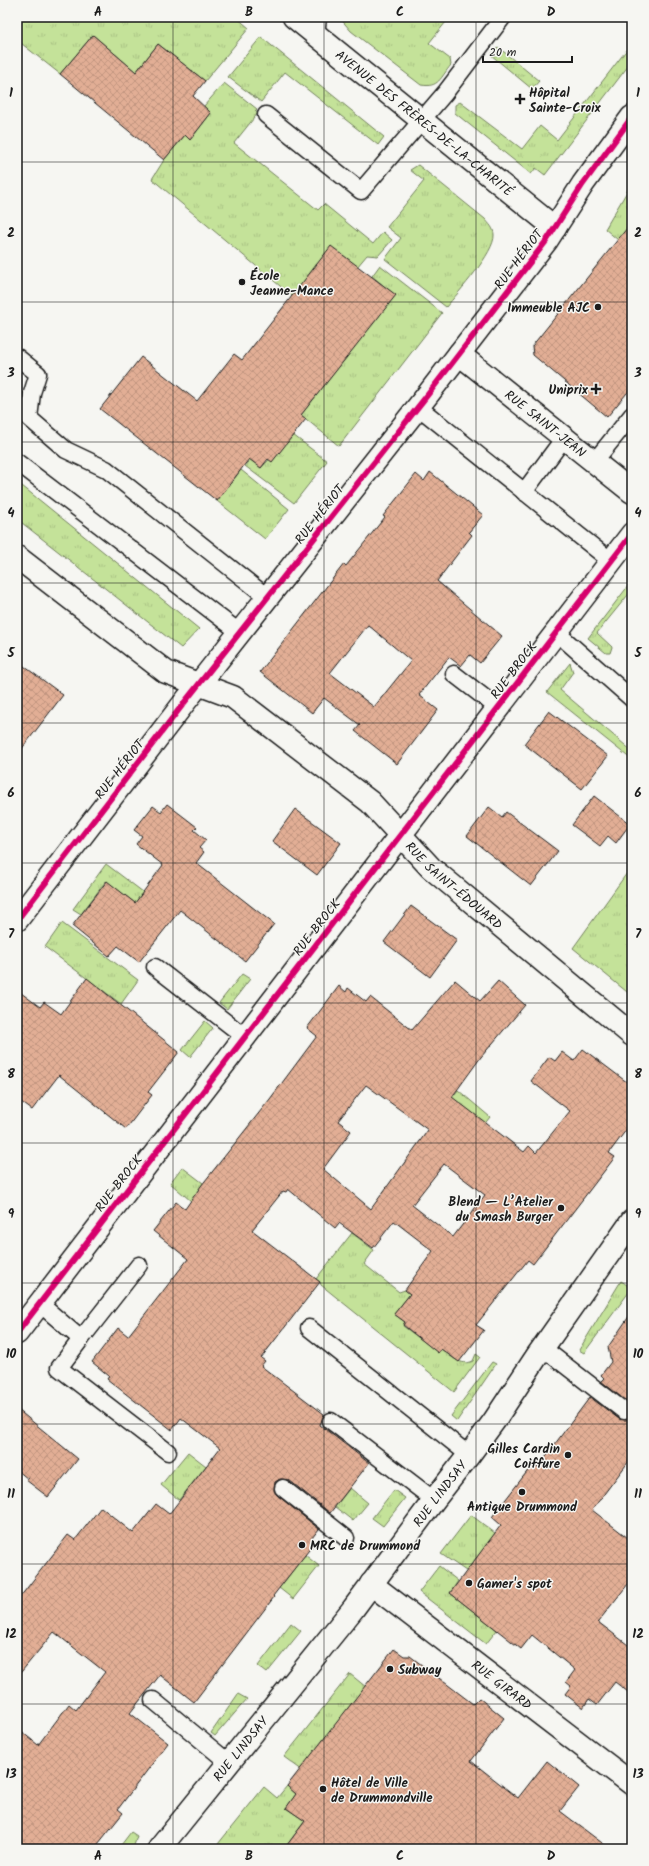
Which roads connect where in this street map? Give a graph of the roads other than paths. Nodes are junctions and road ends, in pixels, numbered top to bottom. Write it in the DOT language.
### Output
graph roads {
  1 [pos="294,17"];
  2 [pos="503,17"];
  3 [pos="317,26"];
  4 [pos="266,115"];
  5 [pos="632,117"];
  6 [pos="422,120"];
  7 [pos="555,228"];
  8 [pos="459,354"];
  9 [pos="17,357"];
  10 [pos="417,406"];
  11 [pos="632,415"];
  12 [pos="564,438"];
  13 [pos="17,462"];
  14 [pos="594,462"];
  15 [pos="524,492"];
  16 [pos="632,492"];
  17 [pos="632,534"];
  18 [pos="17,557"];
  19 [pos="611,561"];
  20 [pos="267,597"];
  21 [pos="239,632"];
  22 [pos="556,632"];
  23 [pos="454,674"];
  24 [pos="199,684"];
  25 [pos="632,699"];
  26 [pos="498,708"];
  27 [pos="400,835"];
  28 [pos="17,920"];
  29 [pos="155,968"];
  30 [pos="632,1035"];
  31 [pos="245,1037"];
  32 [pos="632,1221"];
  33 [pos="138,1265"];
  34 [pos="39,1303"];
  35 [pos="309,1328"];
  36 [pos="17,1333"];
  37 [pos="81,1339"];
  38 [pos="542,1348"];
  39 [pos="624,1411"];
  40 [pos="331,1421"];
  41 [pos="168,1452"];
  42 [pos="470,1455"];
  43 [pos="283,1488"];
  44 [pos="434,1500"];
  45 [pos="346,1538"];
  46 [pos="371,1584"];
  47 [pos="153,1700"];
  48 [pos="229,1762"];
  49 [pos="632,1784"];
  50 [pos="159,1849"];
  1 -- 3 [label="street, AVENUE DES FRÈRES-DE-LA-CHARITÉ"];
  2 -- 6 [label="lane"];
  3 -- 6 [label="street, AVENUE DES FRÈRES-DE-LA-CHARITÉ"];
  4 -- 6 [label="lane"];
  5 -- 7 [label="street, RUE HÉRIOT"];
  6 -- 7 [label="street, AVENUE DES FRÈRES-DE-LA-CHARITÉ"];
  7 -- 8 [label="street, RUE HÉRIOT"];
  8 -- 10 [label="street, RUE HÉRIOT"];
  8 -- 12 [label="street, RUE SAINT-JEAN"];
  9 -- 20 [label="lane"];
  10 -- 15 [label="lane"];
  10 -- 20 [label="street, RUE HÉRIOT"];
  11 -- 14 [label="lane"];
  12 -- 14 [label="street, RUE SAINT-JEAN"];
  12 -- 15 [label="lane"];
  13 -- 21 [label="lane"];
  14 -- 16 [label="street, RUE SAINT-JEAN"];
  15 -- 19 [label="lane"];
  17 -- 19 [label="street, RUE BROCK"];
  18 -- 24 [label="street, RUE SAINT-ÉDOUARD"];
  19 -- 22 [label="street, RUE BROCK"];
  20 -- 21 [label="street, RUE HÉRIOT"];
  21 -- 24 [label="street, RUE HÉRIOT"];
  22 -- 25 [label="lane"];
  22 -- 26 [label="street, RUE BROCK"];
  23 -- 26 [label="lane"];
  24 -- 27 [label="street, RUE SAINT-ÉDOUARD"];
  24 -- 28 [label="street, RUE HÉRIOT"];
  26 -- 27 [label="street, RUE BROCK"];
  27 -- 30 [label="street, RUE SAINT-ÉDOUARD"];
  27 -- 31 [label="street, RUE BROCK"];
  29 -- 31 [label="lane"];
  31 -- 34 [label="street, RUE BROCK"];
  32 -- 38 [label="street, RUE LINDSAY"];
  33 -- 37 [label="lane"];
  34 -- 36 [label="street, RUE BROCK"];
  34 -- 37 [label="lane"];
  35 -- 42 [label="lane"];
  37 -- 41 [label="lane"];
  38 -- 39 [label="lane"];
  38 -- 42 [label="street, RUE LINDSAY"];
  40 -- 44 [label="lane"];
  42 -- 44 [label="street, RUE LINDSAY"];
  43 -- 45 [label="lane"];
  44 -- 46 [label="street, RUE LINDSAY"];
  46 -- 48 [label="street, RUE LINDSAY"];
  46 -- 49 [label="street, RUE GIRARD"];
  47 -- 48 [label="lane"];
  48 -- 50 [label="street, RUE LINDSAY"];
}
